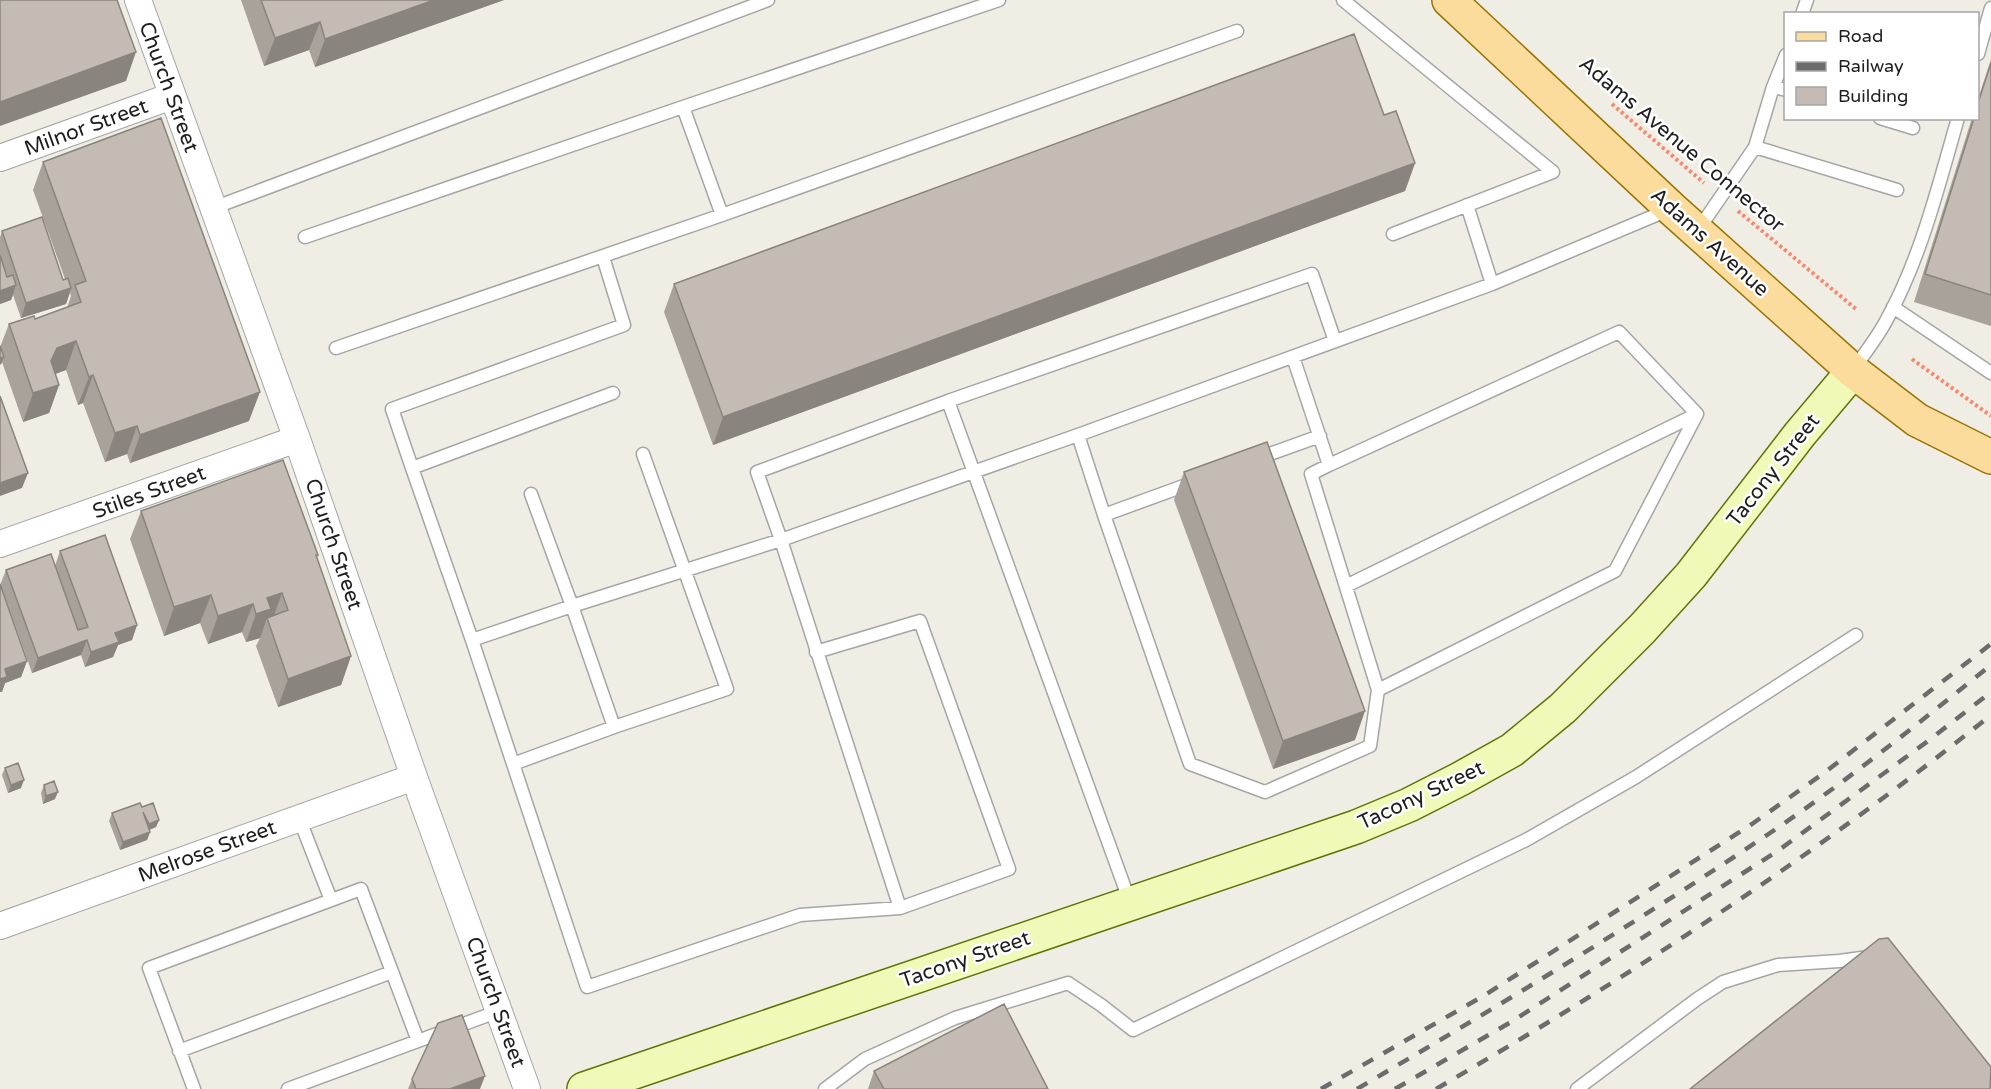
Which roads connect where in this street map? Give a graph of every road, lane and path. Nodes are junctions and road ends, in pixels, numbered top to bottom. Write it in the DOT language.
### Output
graph roads {
  1 [pos="138,0"];
  2 [pos="768,0"];
  3 [pos="999,0"];
  4 [pos="1343,0"];
  5 [pos="1449,0"];
  6 [pos="1991,8"];
  7 [pos="1237,32"];
  8 [pos="1979,47"];
  9 [pos="1784,60"];
  10 [pos="1779,88"];
  11 [pos="172,96"];
  12 [pos="1603,97"];
  13 [pos="683,107"];
  14 [pos="1887,120"];
  15 [pos="1957,120"];
  16 [pos="1913,128"];
  17 [pos="1755,147"];
  18 [pos="0,158"];
  19 [pos="1897,190"];
  20 [pos="1721,197"];
  21 [pos="1467,206"];
  22 [pos="213,208"];
  23 [pos="1672,209"];
  24 [pos="722,215"];
  25 [pos="1697,231"];
  26 [pos="1393,234"];
  27 [pos="304,237"];
  28 [pos="603,257"];
  29 [pos="1492,284"];
  30 [pos="1893,307"];
  31 [pos="1856,309"];
  32 [pos="1335,341"];
  33 [pos="336,348"];
  34 [pos="1293,357"];
  35 [pos="1912,359"];
  36 [pos="1853,371"];
  37 [pos="1991,373"];
  38 [pos="613,393"];
  39 [pos="948,401"];
  40 [pos="1696,414"];
  41 [pos="1991,416"];
  42 [pos="1078,435"];
  43 [pos="1320,436"];
  44 [pos="297,439"];
  45 [pos="643,454"];
  46 [pos="1991,457"];
  47 [pos="1244,464"];
  48 [pos="1329,465"];
  49 [pos="412,468"];
  50 [pos="974,472"];
  51 [pos="1201,480"];
  52 [pos="531,494"];
  53 [pos="1104,515"];
  54 [pos="781,540"];
  55 [pos="0,544"];
  56 [pos="683,570"];
  57 [pos="1346,586"];
  58 [pos="572,606"];
  59 [pos="1856,635"];
  60 [pos="472,640"];
  61 [pos="816,652"];
  62 [pos="1378,690"];
  63 [pos="614,727"];
  64 [pos="513,764"];
  65 [pos="414,777"];
  66 [pos="299,818"];
  67 [pos="331,900"];
  68 [pos="1131,903"];
  69 [pos="900,908"];
  70 [pos="0,926"];
  71 [pos="1881,957"];
  72 [pos="392,972"];
  73 [pos="499,1011"];
  74 [pos="418,1041"];
  75 [pos="180,1051"];
  76 [pos="587,1088"];
  77 [pos="194,1089"];
  78 [pos="288,1089"];
  79 [pos="527,1089"];
  80 [pos="825,1089"];
  81 [pos="1577,1089"];
  1 -- 11 [label="street, Church Street"];
  2 -- 22 [label="lane"];
  3 -- 13 [label="lane"];
  4 -- 21 [label="lane"];
  5 -- 23 [label="main road, Adams Avenue"];
  6 -- 8 [label="lane"];
  7 -- 24 [label="lane"];
  9 -- 10 [label="lane"];
  10 -- 17 [label="lane"];
  11 -- 18 [label="street, Milnor Street"];
  11 -- 22 [label="street, Church Street"];
  12 -- 20 [label="path, Adams Avenue Connector"];
  13 -- 24 [label="lane"];
  13 -- 27 [label="lane"];
  14 -- 16 [label="lane"];
  15 -- 30 [label="lane, Tacony Street"];
  17 -- 19 [label="lane"];
  17 -- 20 [label="lane"];
  20 -- 25 [label="lane"];
  20 -- 31 [label="path, Adams Avenue Connector"];
  21 -- 26 [label="lane"];
  21 -- 29 [label="lane"];
  22 -- 44 [label="street, Church Street"];
  23 -- 25 [label="main road, Adams Avenue"];
  23 -- 29 [label="lane"];
  24 -- 28 [label="lane"];
  25 -- 36 [label="main road, Adams Avenue"];
  28 -- 33 [label="lane"];
  28 -- 49 [label="lane"];
  29 -- 32 [label="lane"];
  30 -- 36 [label="lane, Tacony Street"];
  30 -- 37 [label="lane"];
  32 -- 34 [label="lane"];
  32 -- 39 [label="lane"];
  34 -- 42 [label="lane"];
  34 -- 43 [label="lane"];
  35 -- 41 [label="path"];
  36 -- 46 [label="main road, Adams Avenue"];
  36 -- 68 [label="main road, Tacony Street"];
  38 -- 49 [label="lane"];
  39 -- 50 [label="lane"];
  39 -- 54 [label="lane"];
  40 -- 48 [label="lane"];
  40 -- 57 [label="lane"];
  40 -- 62 [label="lane"];
  42 -- 50 [label="lane"];
  42 -- 53 [label="lane"];
  43 -- 47 [label="lane"];
  43 -- 48 [label="lane"];
  44 -- 55 [label="street, Stiles Street"];
  44 -- 65 [label="street, Church Street"];
  45 -- 56 [label="lane"];
  48 -- 57 [label="lane"];
  49 -- 60 [label="lane"];
  50 -- 54 [label="lane"];
  50 -- 68 [label="lane"];
  51 -- 53 [label="lane"];
  52 -- 58 [label="lane"];
  53 -- 62 [label="lane"];
  54 -- 56 [label="lane"];
  54 -- 61 [label="lane"];
  56 -- 58 [label="lane"];
  56 -- 63 [label="lane"];
  57 -- 62 [label="lane"];
  58 -- 60 [label="lane"];
  58 -- 63 [label="lane"];
  59 -- 80 [label="lane"];
  60 -- 64 [label="lane"];
  61 -- 69 [label="lane"];
  61 -- 69 [label="lane"];
  63 -- 64 [label="lane"];
  64 -- 69 [label="lane"];
  65 -- 66 [label="street, Melrose Street"];
  65 -- 73 [label="street, Church Street"];
  66 -- 67 [label="lane"];
  66 -- 70 [label="street, Melrose Street"];
  67 -- 72 [label="lane"];
  67 -- 75 [label="lane"];
  68 -- 76 [label="main road, Tacony Street"];
  71 -- 81 [label="lane"];
  72 -- 74 [label="lane"];
  72 -- 75 [label="lane"];
  73 -- 74 [label="lane"];
  73 -- 79 [label="street, Church Street"];
  74 -- 78 [label="lane"];
  75 -- 77 [label="lane"];
}
